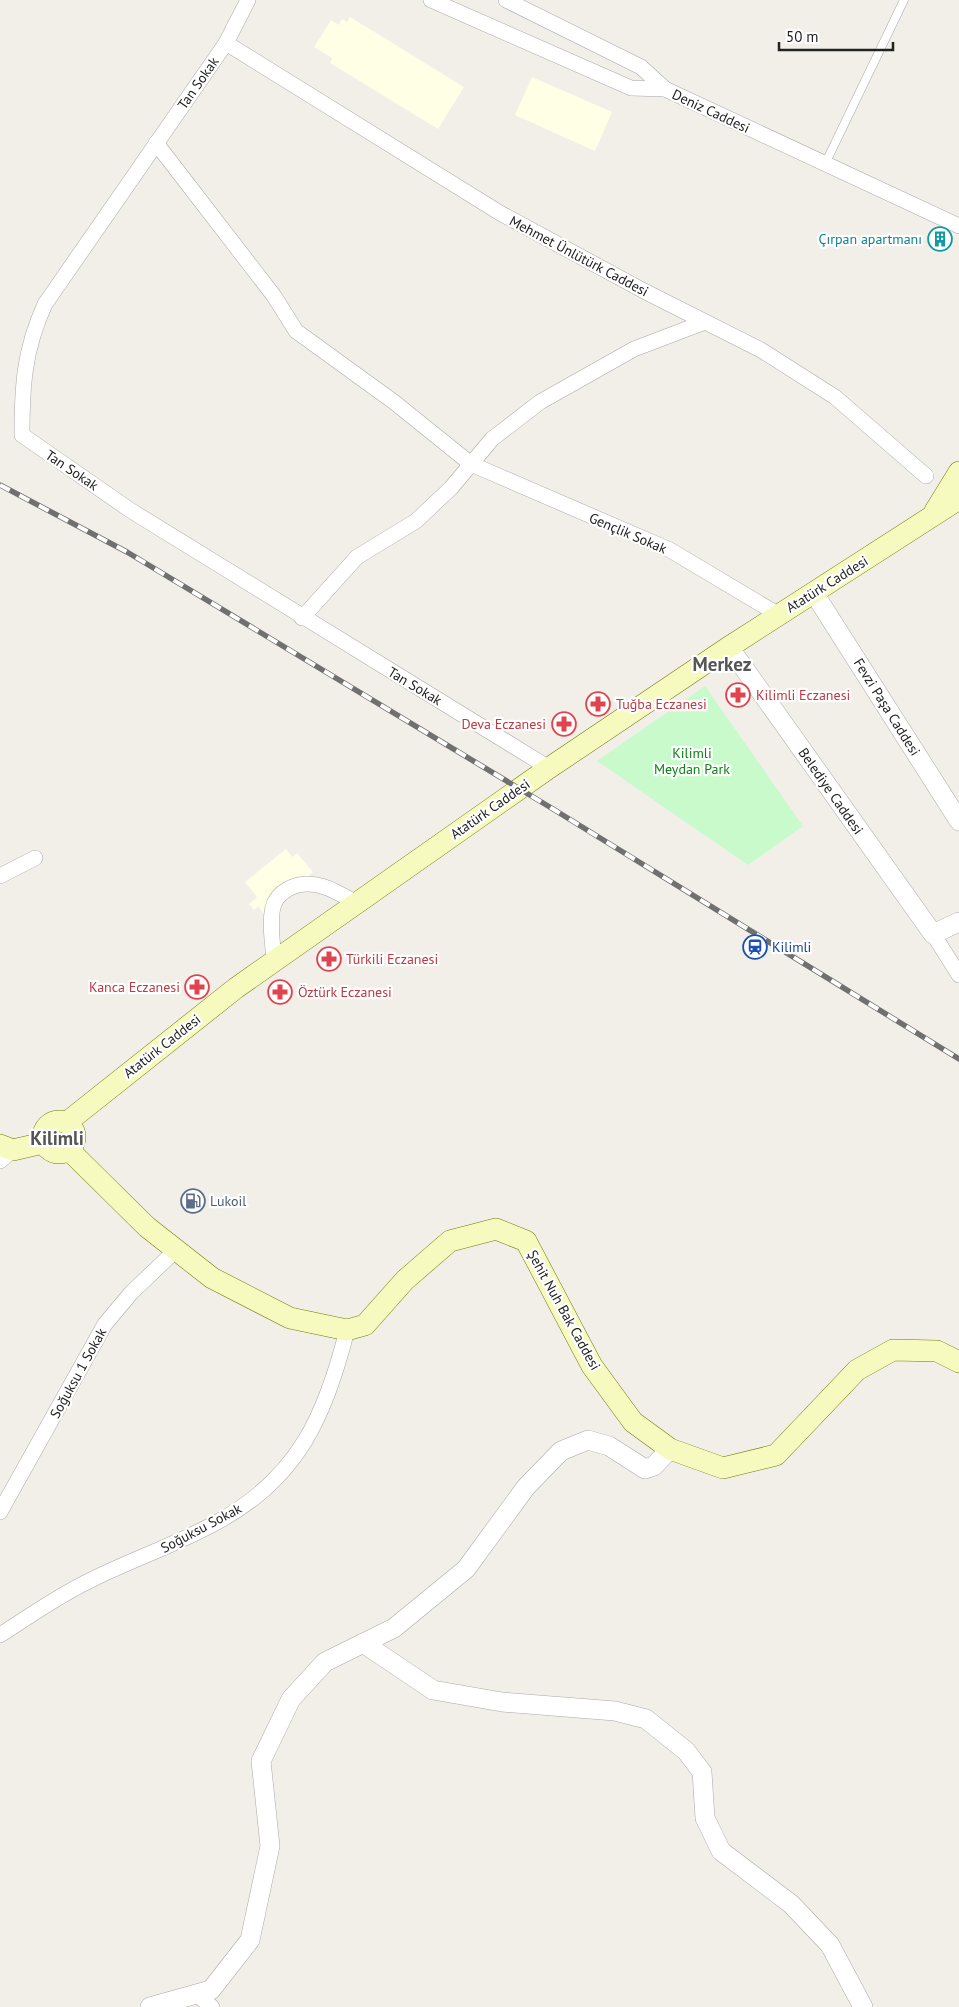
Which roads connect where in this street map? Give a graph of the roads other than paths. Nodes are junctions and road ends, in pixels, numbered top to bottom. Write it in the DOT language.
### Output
graph roads {
  1 [pos="248,0"];
  2 [pos="431,0"];
  3 [pos="506,0"];
  4 [pos="904,0"];
  5 [pos="226,43"];
  6 [pos="665,89"];
  7 [pos="156,143"];
  8 [pos="825,164"];
  9 [pos="959,226"];
  10 [pos="705,322"];
  11 [pos="471,464"];
  12 [pos="959,472"];
  13 [pos="926,476"];
  14 [pos="959,499"];
  15 [pos="931,518"];
  16 [pos="814,593"];
  17 [pos="779,614"];
  18 [pos="302,618"];
  19 [pos="729,647"];
  20 [pos="549,768"];
  21 [pos="959,821"];
  22 [pos="35,858"];
  23 [pos="0,876"];
  24 [pos="356,903"];
  25 [pos="959,922"];
  26 [pos="933,934"];
  27 [pos="274,961"];
  28 [pos="959,975"];
  29 [pos="66,1123"];
  30 [pos="43,1143"];
  31 [pos="69,1150"];
  32 [pos="4,1152"];
  33 [pos="176,1250"];
  34 [pos="347,1330"];
  35 [pos="959,1362"];
  36 [pos="670,1449"];
  37 [pos="0,1512"];
  38 [pos="0,1635"];
  39 [pos="363,1643"];
  40 [pos="196,1994"];
  41 [pos="150,2007"];
  42 [pos="212,2007"];
  43 [pos="863,2007"];
  1 -- 5 [label="street, Tan Sokak"];
  2 -- 6 [label="street, Deniz Caddesi"];
  3 -- 6 [label="street"];
  4 -- 8 [label="lane"];
  5 -- 7 [label="street, Tan Sokak"];
  5 -- 10 [label="street, Mehmet Ünlütürk Caddesi"];
  6 -- 8 [label="street, Deniz Caddesi"];
  7 -- 11 [label="street, Gençlik Sokak"];
  7 -- 18 [label="street, Tan Sokak"];
  8 -- 9 [label="street, Deniz Caddesi"];
  10 -- 11 [label="street"];
  10 -- 13 [label="street, Mehmet Ünlütürk Caddesi"];
  11 -- 17 [label="street, Gençlik Sokak"];
  11 -- 18 [label="street"];
  12 -- 15 [label="main road, Atatürk Caddesi"];
  14 -- 15 [label="main road, Atatürk Caddesi"];
  15 -- 16 [label="main road, Atatürk Caddesi"];
  16 -- 17 [label="main road, Atatürk Caddesi"];
  16 -- 21 [label="street, Fevzi Paşa Caddesi"];
  17 -- 19 [label="main road, Atatürk Caddesi"];
  18 -- 20 [label="street, Tan Sokak"];
  19 -- 20 [label="main road, Atatürk Caddesi"];
  19 -- 26 [label="street, Belediye Caddesi"];
  20 -- 24 [label="main road, Atatürk Caddesi"];
  22 -- 23 [label="street"];
  24 -- 27 [label="main road, Atatürk Caddesi"];
  24 -- 27 [label="street"];
  25 -- 26 [label="street"];
  26 -- 28 [label="street"];
  27 -- 29 [label="main road, Atatürk Caddesi"];
  29 -- 30 [label="main road"];
  29 -- 31 [label="main road"];
  30 -- 31 [label="main road"];
  30 -- 32 [label="main road"];
  31 -- 33 [label="main road"];
  33 -- 34 [label="main road"];
  33 -- 37 [label="street, Soğuksu 1 Sokak"];
  34 -- 36 [label="main road, Şehit Nuh Bak Caddesi"];
  34 -- 38 [label="street, Soğuksu Sokak"];
  35 -- 36 [label="main road, Şehit Nuh Bak Caddesi"];
  36 -- 39 [label="street"];
  39 -- 40 [label="street"];
  39 -- 43 [label="street"];
  40 -- 41 [label="street"];
  40 -- 42 [label="street"];
}
